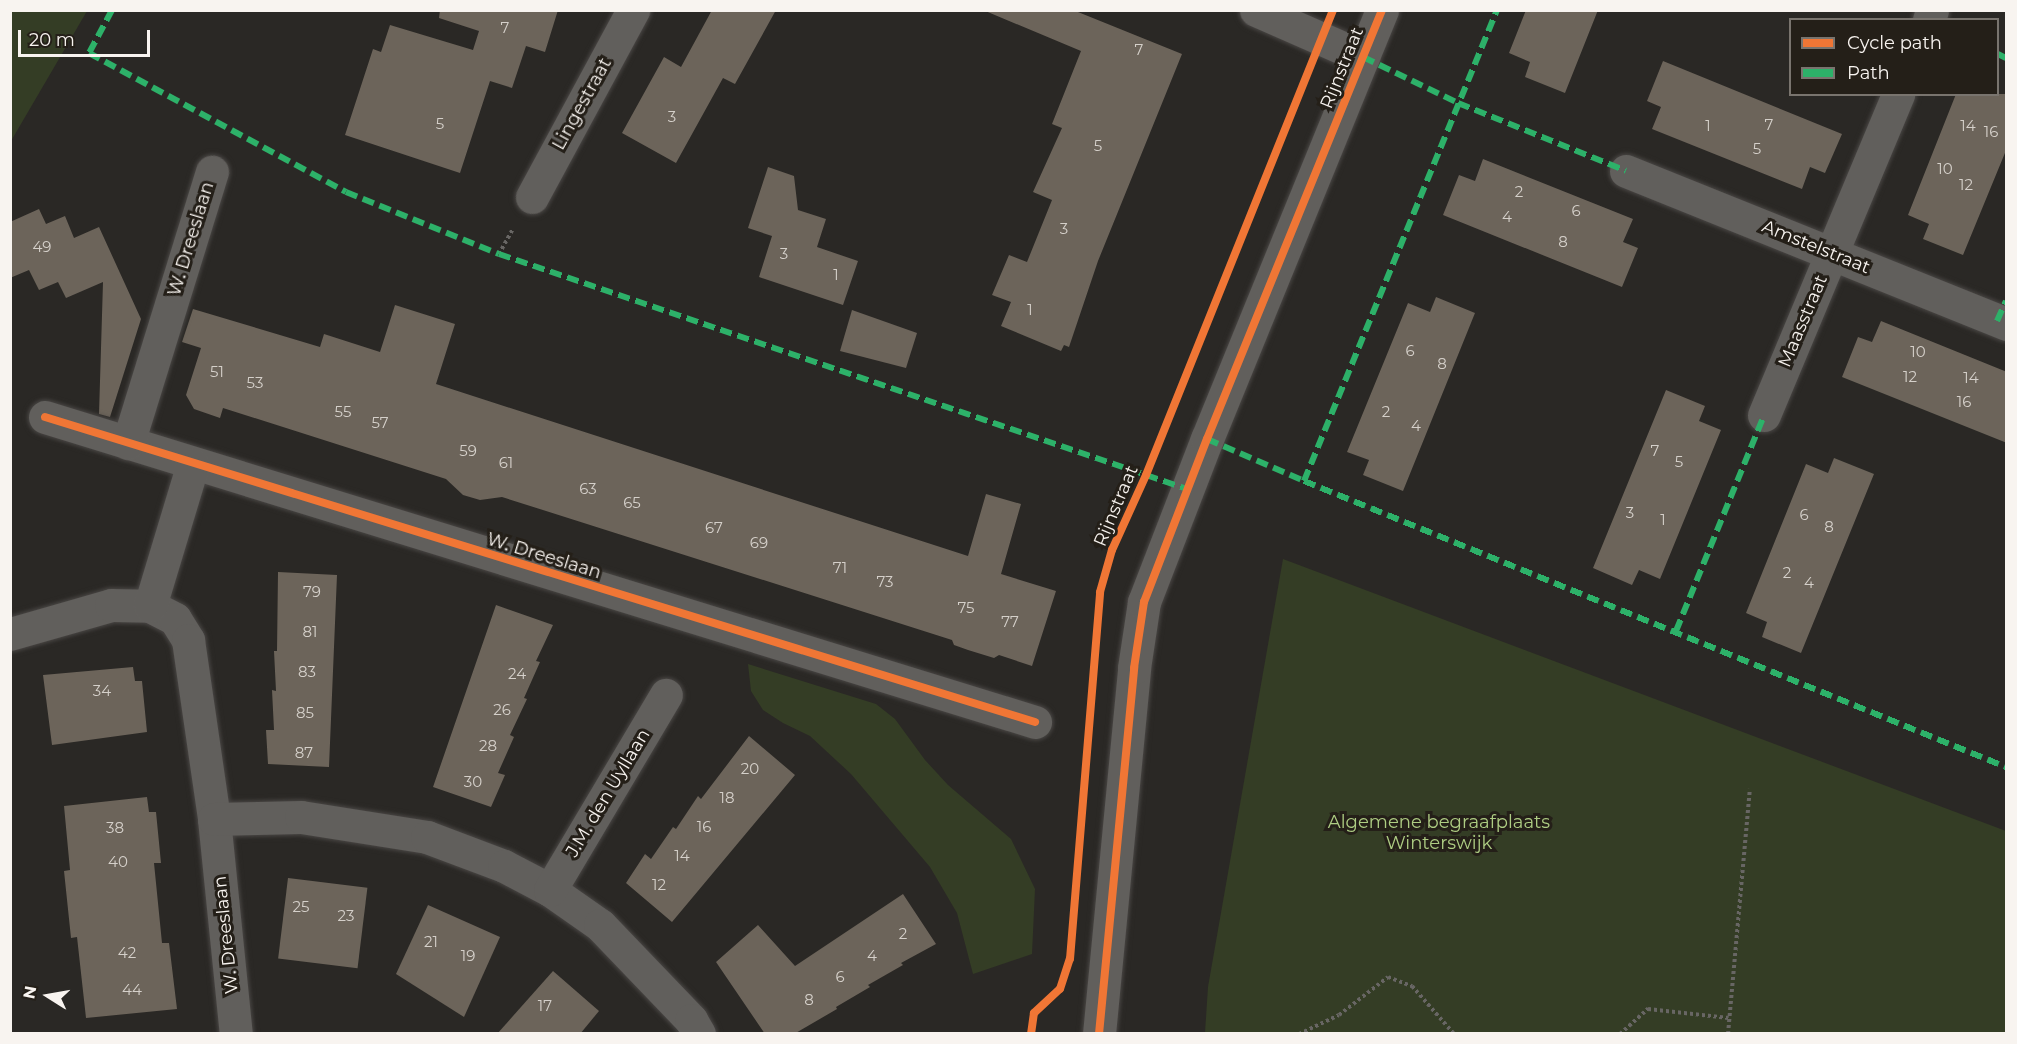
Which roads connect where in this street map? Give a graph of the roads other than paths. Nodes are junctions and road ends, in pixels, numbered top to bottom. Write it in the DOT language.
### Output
graph roads {
  1 [pos="633,10"];
  2 [pos="1256,10"];
  3 [pos="1382,10"];
  4 [pos="1363,57"];
  5 [pos="1897,96"];
  6 [pos="1626,171"];
  7 [pos="212,172"];
  8 [pos="532,197"];
  9 [pos="1832,254"];
  10 [pos="2007,324"];
  11 [pos="1764,415"];
  12 [pos="45,417"];
  13 [pos="128,443"];
  14 [pos="194,464"];
  15 [pos="150,606"];
  16 [pos="10,634"];
  17 [pos="666,695"];
  18 [pos="1035,722"];
  19 [pos="214,819"];
  20 [pos="550,890"];
  21 [pos="236,1034"];
  22 [pos="699,1034"];
  23 [pos="1100,1034"];
  1 -- 8 [label="street, Lingestraat"];
  2 -- 4 [label="street"];
  3 -- 4 [label="street, Rijnstraat"];
  4 -- 23 [label="street, Rijnstraat"];
  5 -- 9 [label="street, Maasstraat"];
  6 -- 9 [label="street, Amstelstraat"];
  7 -- 13 [label="street, W. Dreeslaan"];
  9 -- 10 [label="street, Amstelstraat"];
  9 -- 11 [label="street, Maasstraat"];
  12 -- 13 [label="street, W. Dreeslaan"];
  13 -- 14 [label="street, W. Dreeslaan"];
  14 -- 15 [label="street"];
  14 -- 18 [label="street, W. Dreeslaan"];
  15 -- 16 [label="street, W. Dreeslaan"];
  15 -- 19 [label="street, W. Dreeslaan"];
  17 -- 20 [label="street, J.M. den Uyllaan"];
  19 -- 20 [label="street"];
  19 -- 21 [label="street, W. Dreeslaan"];
  20 -- 22 [label="street"];
}
